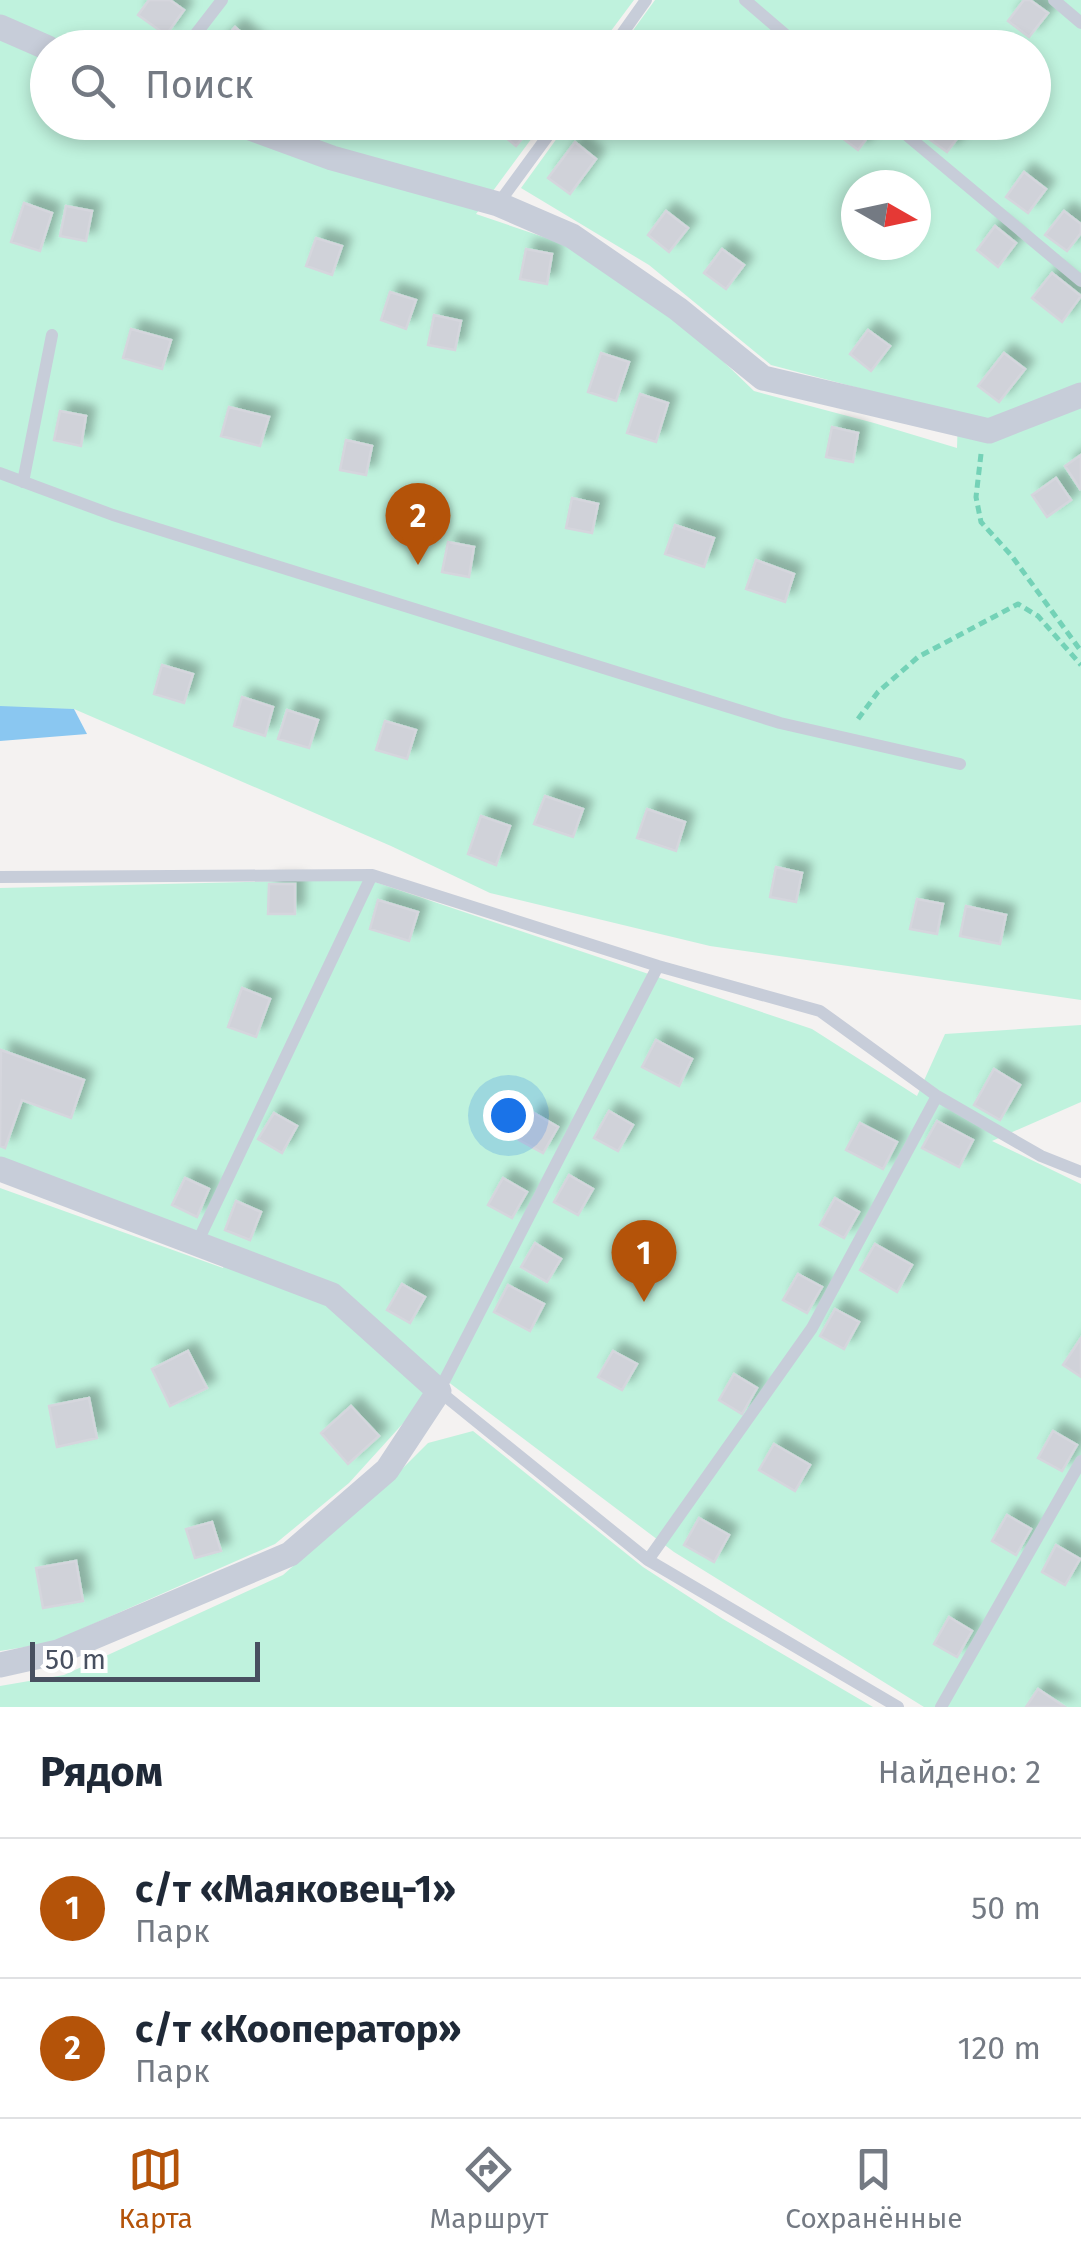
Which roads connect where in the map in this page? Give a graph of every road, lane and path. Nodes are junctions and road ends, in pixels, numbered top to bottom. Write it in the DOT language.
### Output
graph roads {
  1 [pos="222,0"];
  2 [pos="646,0"];
  3 [pos="744,0"];
  4 [pos="1054,0"];
  5 [pos="1081,23"];
  6 [pos="0,26"];
  7 [pos="200,30"];
  8 [pos="625,30"];
  9 [pos="780,30"];
  10 [pos="30,40"];
  11 [pos="283,140"];
  12 [pos="545,140"];
  13 [pos="913,140"];
  14 [pos="498,204"];
  15 [pos="1081,281"];
  16 [pos="52,335"];
  17 [pos="1081,395"];
  18 [pos="983,430"];
  19 [pos="0,473"];
  20 [pos="23,482"];
  21 [pos="1081,651"];
  22 [pos="1081,665"];
  23 [pos="845,738"];
  24 [pos="960,764"];
  25 [pos="372,875"];
  26 [pos="0,877"];
  27 [pos="658,966"];
  28 [pos="937,1096"];
  29 [pos="0,1170"];
  30 [pos="1081,1172"];
  31 [pos="197,1243"];
  32 [pos="439,1391"];
  33 [pos="1081,1461"];
  34 [pos="648,1560"];
  35 [pos="0,1665"];
  36 [pos="898,1707"];
  37 [pos="941,1707"];
  1 -- 7 [label="lane"];
  2 -- 8 [label="lane"];
  3 -- 9 [label="lane"];
  4 -- 5 [label="lane"];
  6 -- 10 [label="street"];
  11 -- 14 [label="street"];
  12 -- 14 [label="lane"];
  13 -- 15 [label="lane"];
  14 -- 18 [label="street"];
  16 -- 20 [label="lane"];
  17 -- 18 [label="street"];
  18 -- 21 [label="path"];
  19 -- 20 [label="lane"];
  20 -- 23 [label="lane"];
  22 -- 23 [label="path"];
  23 -- 24 [label="lane"];
  25 -- 26 [label="lane"];
  25 -- 27 [label="lane"];
  25 -- 31 [label="lane"];
  27 -- 28 [label="lane"];
  27 -- 32 [label="lane"];
  28 -- 30 [label="lane"];
  28 -- 34 [label="lane"];
  29 -- 31 [label="street"];
  31 -- 32 [label="street"];
  32 -- 34 [label="lane"];
  32 -- 35 [label="street"];
  33 -- 37 [label="lane"];
  34 -- 36 [label="lane"];
}
